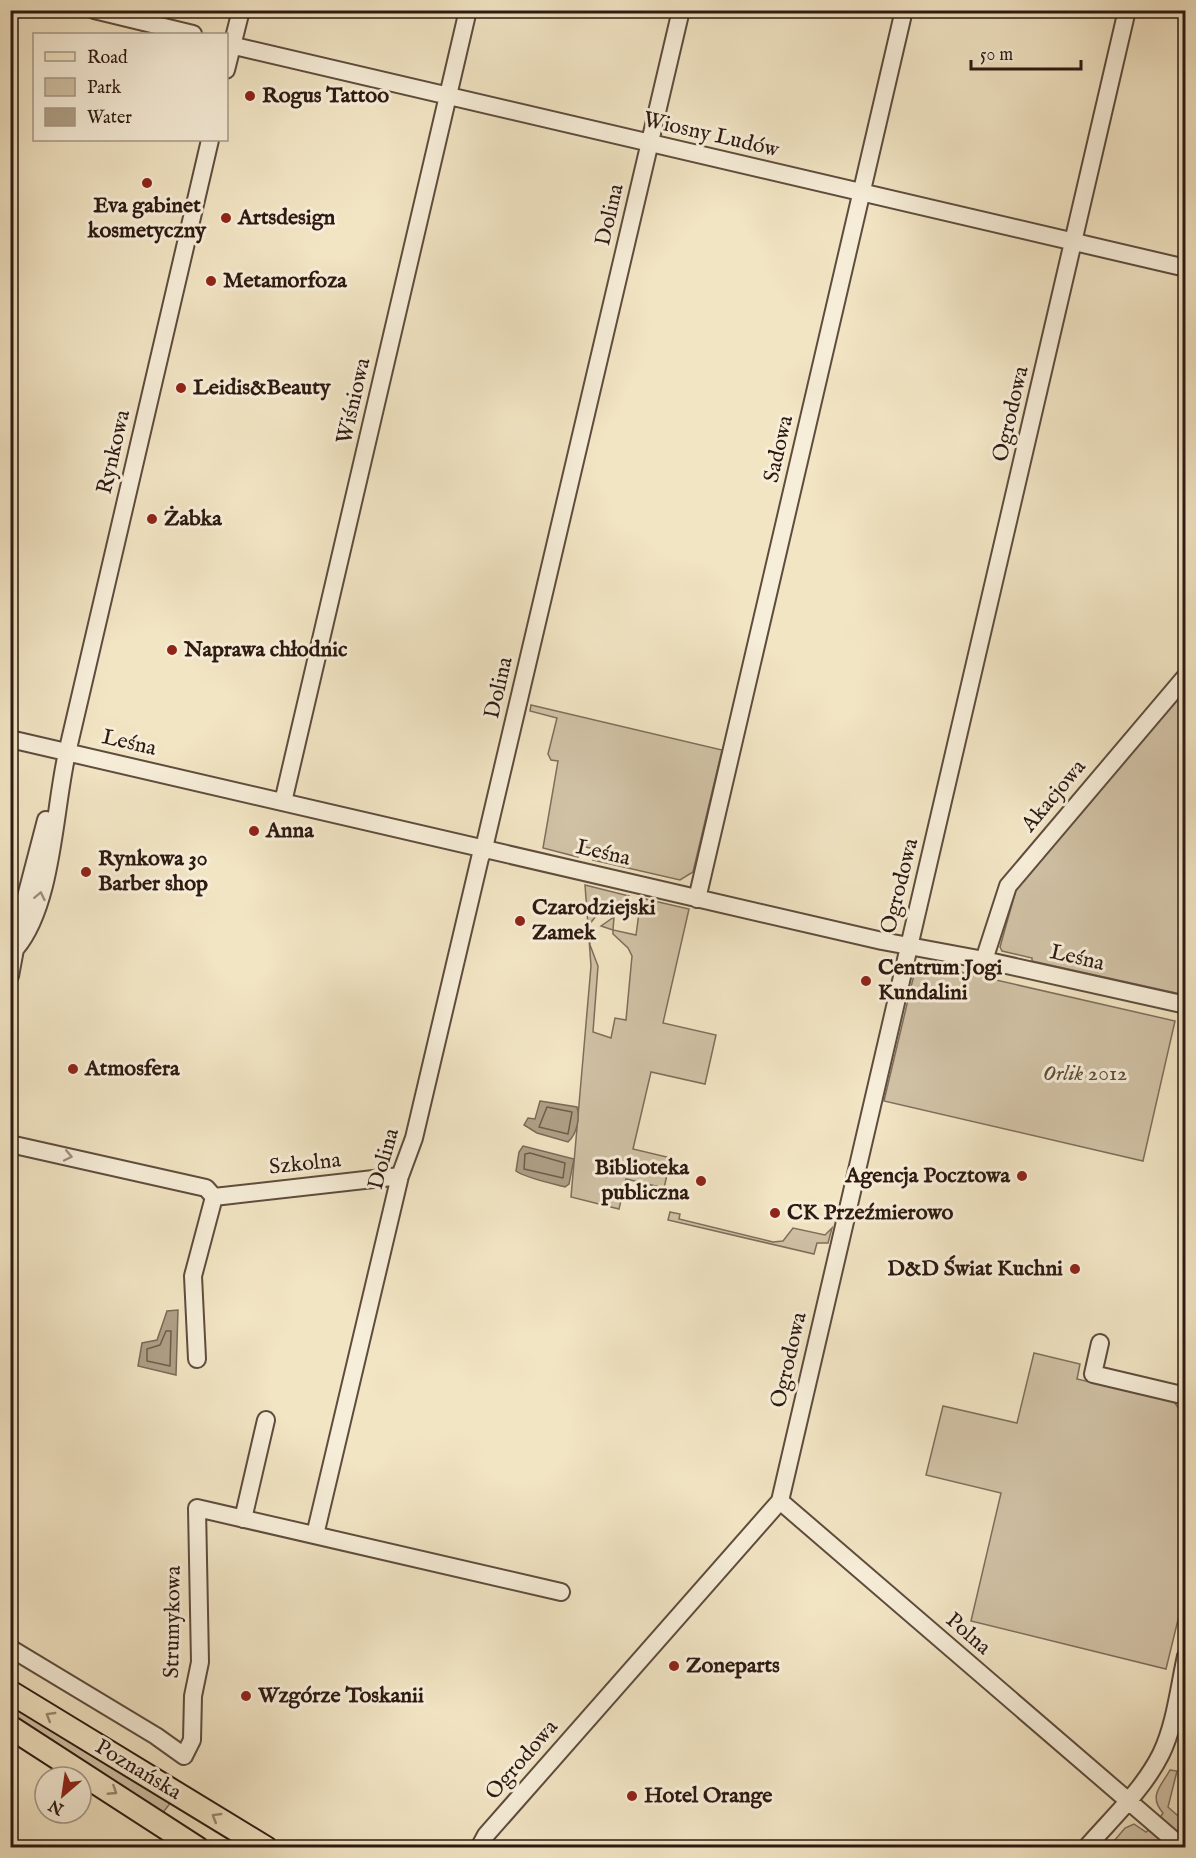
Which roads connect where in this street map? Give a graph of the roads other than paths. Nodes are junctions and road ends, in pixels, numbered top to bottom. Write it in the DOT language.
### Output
graph roads {
  1 [pos="94,10"];
  2 [pos="241,10"];
  3 [pos="468,10"];
  4 [pos="681,10"];
  5 [pos="904,10"];
  6 [pos="1127,10"];
  7 [pos="189,33"];
  8 [pos="230,45"];
  9 [pos="448,97"];
  10 [pos="210,141"];
  11 [pos="649,145"];
  12 [pos="863,194"];
  13 [pos="1074,243"];
  14 [pos="1185,268"];
  15 [pos="1185,676"];
  16 [pos="10,739"];
  17 [pos="67,752"];
  18 [pos="62,774"];
  19 [pos="283,802"];
  20 [pos="484,848"];
  21 [pos="34,863"];
  22 [pos="697,899"];
  23 [pos="10,906"];
  24 [pos="12,944"];
  25 [pos="908,945"];
  26 [pos="984,960"];
  27 [pos="10,976"];
  28 [pos="1185,1005"];
  29 [pos="10,1144"];
  30 [pos="400,1176"];
  31 [pos="214,1197"];
  32 [pos="1100,1343"];
  33 [pos="196,1359"];
  34 [pos="1185,1396"];
  35 [pos="266,1420"];
  36 [pos="780,1501"];
  37 [pos="243,1519"];
  38 [pos="315,1535"];
  39 [pos="561,1592"];
  40 [pos="10,1648"];
  41 [pos="1185,1656"];
  42 [pos="10,1692"];
  43 [pos="10,1727"];
  44 [pos="184,1756"];
  45 [pos="1128,1800"];
  46 [pos="197,1848"];
  47 [pos="266,1848"];
  48 [pos="479,1848"];
  49 [pos="1086,1848"];
  50 [pos="1183,1848"];
  1 -- 7 [label="street"];
  2 -- 8 [label="street"];
  3 -- 9 [label="street, Wiśniowa"];
  4 -- 11 [label="street, Dolina"];
  5 -- 12 [label="street, Sadowa"];
  6 -- 13 [label="street, Ogrodowa"];
  8 -- 9 [label="street, Wiosny Ludów"];
  9 -- 11 [label="street, Wiosny Ludów"];
  9 -- 19 [label="street, Wiśniowa"];
  10 -- 17 [label="street, Rynkowa"];
  11 -- 12 [label="street, Wiosny Ludów"];
  11 -- 20 [label="street, Dolina"];
  12 -- 13 [label="street, Wiosny Ludów"];
  12 -- 22 [label="street, Sadowa"];
  13 -- 14 [label="street, Wiosny Ludów"];
  13 -- 25 [label="street, Ogrodowa"];
  15 -- 26 [label="street, Akacjowa"];
  16 -- 17 [label="street, Leśna"];
  17 -- 18 [label="street, Rynkowa"];
  17 -- 19 [label="street, Leśna"];
  18 -- 21 [label="street, Rynkowa"];
  24 -- 18 [label="street, Rynkowa, one-way"];
  19 -- 20 [label="street, Leśna"];
  20 -- 22 [label="street, Leśna"];
  20 -- 30 [label="street, Dolina"];
  21 -- 23 [label="street"];
  21 -- 24 [label="street, Rynkowa"];
  22 -- 25 [label="street, Leśna"];
  24 -- 27 [label="street, Rynkowa"];
  25 -- 26 [label="street, Leśna"];
  25 -- 36 [label="street, Ogrodowa"];
  26 -- 28 [label="street, Leśna"];
  29 -- 31 [label="street, one-way"];
  30 -- 31 [label="street, Szkolna"];
  30 -- 38 [label="street, Dolina"];
  31 -- 33 [label="street"];
  32 -- 34 [label="street"];
  35 -- 37 [label="street"];
  36 -- 45 [label="street, Polna"];
  36 -- 48 [label="street, Ogrodowa"];
  37 -- 38 [label="street"];
  37 -- 44 [label="street, Strumykowa"];
  38 -- 39 [label="street"];
  40 -- 44 [label="street, Poznańska"];
  41 -- 45 [label="street"];
  47 -- 42 [label="main road, Poznańska, one-way"];
  43 -- 46 [label="main road, Poznańska, one-way"];
  45 -- 49 [label="street"];
  45 -- 50 [label="street, Polna"];
}
